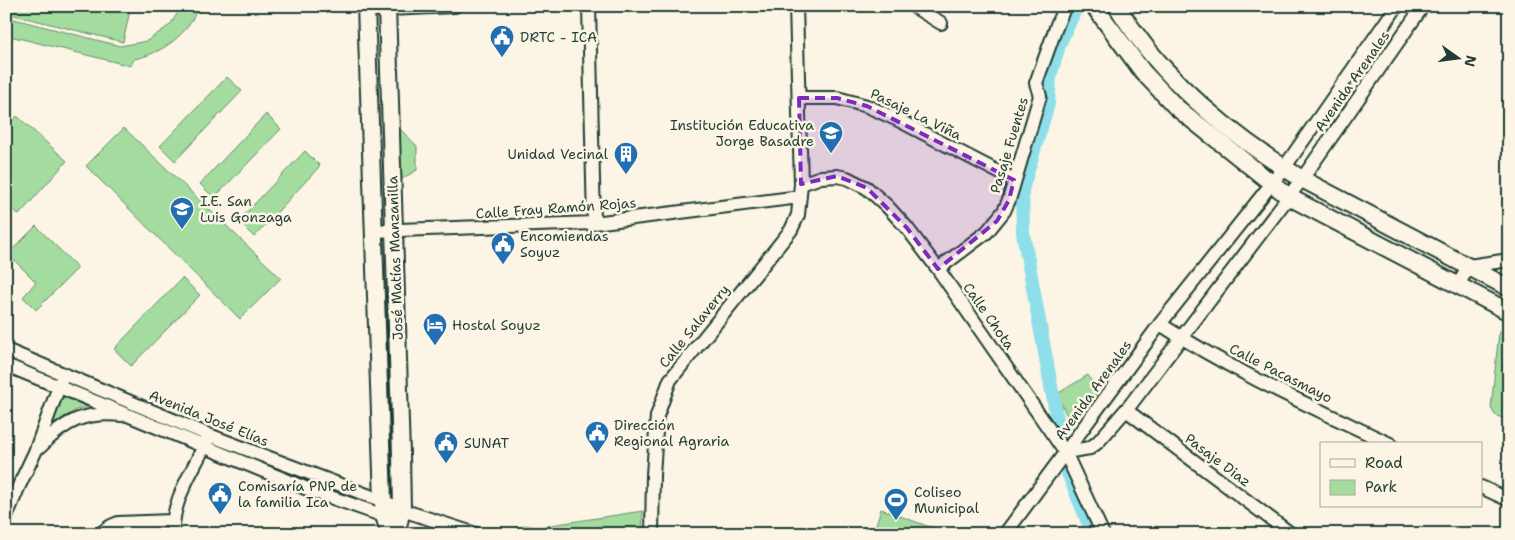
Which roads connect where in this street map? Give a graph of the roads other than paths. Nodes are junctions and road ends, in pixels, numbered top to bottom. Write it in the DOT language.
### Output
graph roads {
  1 [pos="455,6"];
  2 [pos="589,6"];
  3 [pos="796,6"];
  4 [pos="913,6"];
  5 [pos="1065,6"];
  6 [pos="1094,6"];
  7 [pos="1117,6"];
  8 [pos="1397,6"];
  9 [pos="1423,6"];
  10 [pos="366,8"];
  11 [pos="387,8"];
  12 [pos="941,23"];
  13 [pos="799,98"];
  14 [pos="1284,168"];
  15 [pos="1014,180"];
  16 [pos="1302,180"];
  17 [pos="801,184"];
  18 [pos="1271,184"];
  19 [pos="1289,197"];
  20 [pos="800,198"];
  21 [pos="594,223"];
  22 [pos="372,231"];
  23 [pos="394,231"];
  24 [pos="1509,260"];
  25 [pos="1469,266"];
  26 [pos="938,269"];
  27 [pos="1458,285"];
  28 [pos="1509,288"];
  29 [pos="1509,312"];
  30 [pos="1160,324"];
  31 [pos="1182,338"];
  32 [pos="6,350"];
  33 [pos="6,365"];
  34 [pos="64,373"];
  35 [pos="60,386"];
  36 [pos="1126,410"];
  37 [pos="131,416"];
  38 [pos="206,441"];
  39 [pos="1386,442"];
  40 [pos="35,452"];
  41 [pos="1066,452"];
  42 [pos="1482,487"];
  43 [pos="1509,500"];
  44 [pos="384,508"];
  45 [pos="402,510"];
  46 [pos="6,517"];
  47 [pos="173,527"];
  48 [pos="100,534"];
  49 [pos="390,534"];
  50 [pos="396,534"];
  51 [pos="476,534"];
  52 [pos="652,534"];
  53 [pos="1006,534"];
  54 [pos="1103,534"];
  55 [pos="1291,534"];
  1 -- 11 [label="street"];
  2 -- 21 [label="street"];
  3 -- 13 [label="street, Calle Salaverry"];
  4 -- 12 [label="street"];
  5 -- 15 [label="street, Pasaje Fuentes"];
  6 -- 18 [label="main road"];
  7 -- 14 [label="main road"];
  8 -- 14 [label="street, Avenida Arenales"];
  9 -- 16 [label="street, Avenida Arenales"];
  10 -- 11 [label="street"];
  10 -- 22 [label="main road, José Matías Manzanilla"];
  11 -- 23 [label="main road, José Matías Manzanilla"];
  13 -- 15 [label="street, Pasaje La Viña"];
  13 -- 17 [label="street, Calle Salaverry"];
  14 -- 16 [label="main road"];
  14 -- 18 [label="street, Avenida Arenales"];
  15 -- 26 [label="street, Pasaje Fuentes"];
  16 -- 19 [label="street, Avenida Arenales"];
  16 -- 25 [label="main road"];
  17 -- 20 [label="street, Calle Salaverry"];
  17 -- 26 [label="street, Calle Chota"];
  18 -- 19 [label="main road"];
  18 -- 30 [label="street, Avenida Arenales"];
  19 -- 27 [label="main road"];
  19 -- 31 [label="street, Avenida Arenales"];
  20 -- 21 [label="street, Calle Fray Ramón Rojas"];
  20 -- 52 [label="street, Calle Salaverry"];
  21 -- 23 [label="street, Calle Fray Ramón Rojas"];
  22 -- 23 [label="street, Calle Fray Ramón Rojas"];
  22 -- 44 [label="main road, José Matías Manzanilla"];
  23 -- 45 [label="main road, José Matías Manzanilla"];
  24 -- 25 [label="street"];
  25 -- 27 [label="street"];
  25 -- 28 [label="main road"];
  26 -- 41 [label="street, Calle Chota"];
  27 -- 29 [label="main road"];
  30 -- 31 [label="street, Calle Pacasmayo"];
  30 -- 41 [label="street, Avenida Arenales"];
  31 -- 36 [label="street, Avenida Arenales"];
  31 -- 39 [label="street, Calle Pacasmayo"];
  32 -- 34 [label="street, Avenida José Elías"];
  33 -- 35 [label="street, Avenida José Elías"];
  34 -- 35 [label="street"];
  34 -- 38 [label="street, Avenida José Elías"];
  35 -- 37 [label="street, Avenida José Elías"];
  35 -- 40 [label="street"];
  36 -- 41 [label="street, Avenida Arenales"];
  36 -- 55 [label="street, Pasaje Diaz"];
  37 -- 38 [label="street, Avenida José Elías"];
  37 -- 40 [label="street"];
  38 -- 44 [label="street, Avenida José Elías"];
  38 -- 47 [label="street"];
  40 -- 46 [label="street"];
  41 -- 53 [label="street"];
  41 -- 54 [label="street, Calle Chota"];
  42 -- 43 [label="street"];
  44 -- 45 [label="street, Avenida José Elías"];
  44 -- 49 [label="main road, José Matías Manzanilla"];
  45 -- 50 [label="main road, José Matías Manzanilla"];
  45 -- 51 [label="street, Avenida José Elías"];
  47 -- 48 [label="street"];
}
